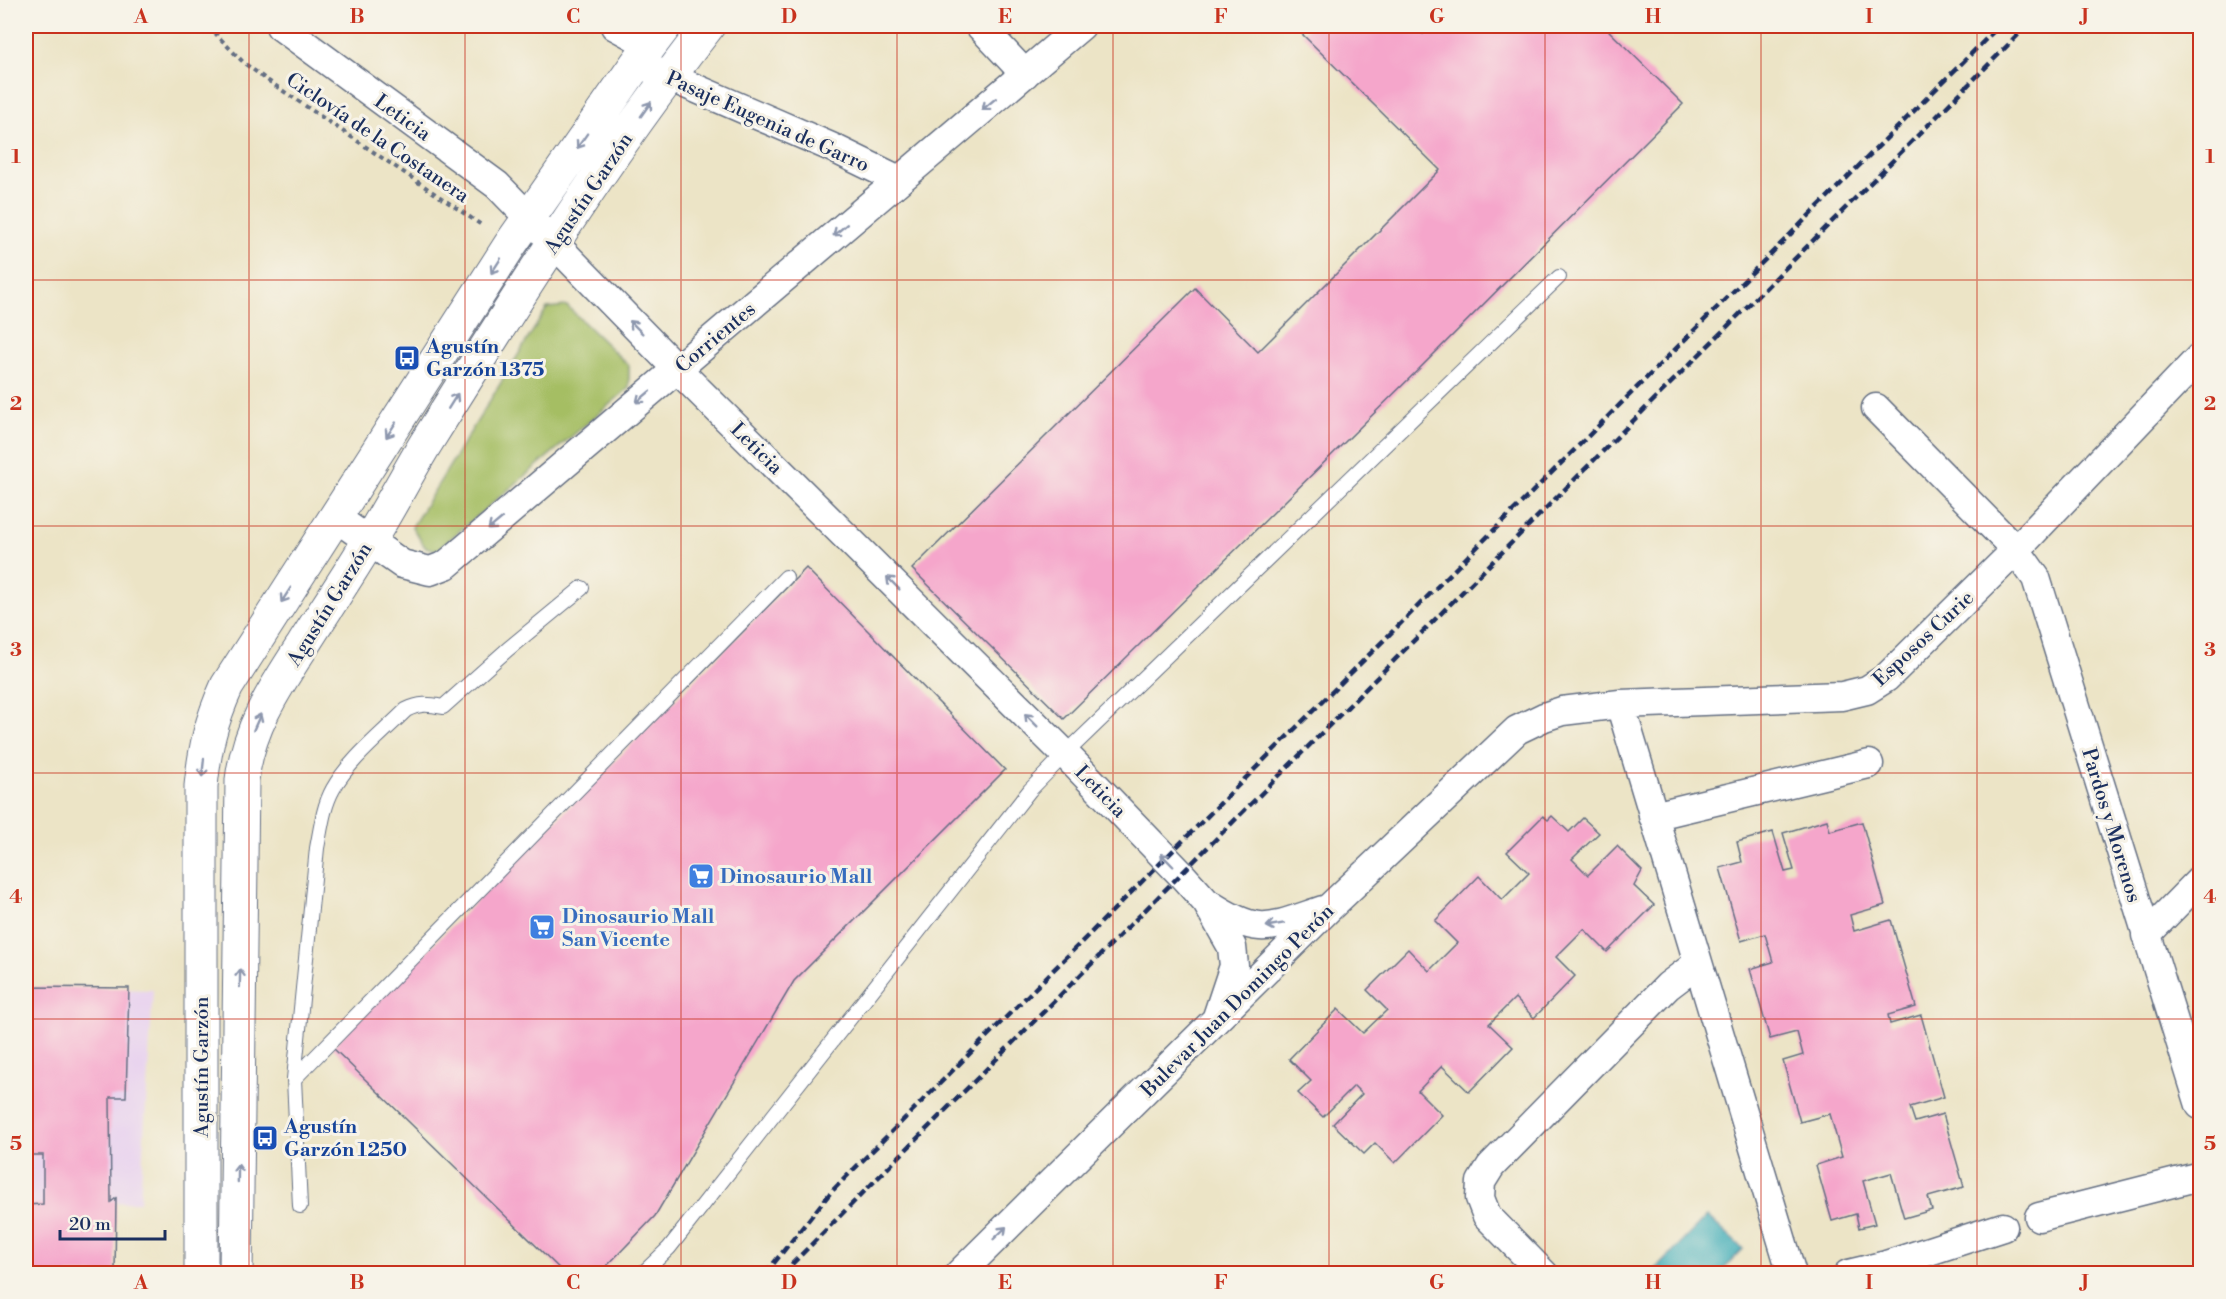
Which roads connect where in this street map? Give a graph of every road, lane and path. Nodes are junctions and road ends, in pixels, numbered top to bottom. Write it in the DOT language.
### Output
graph roads {
  1 [pos="208,26"];
  2 [pos="280,26"];
  3 [pos="615,26"];
  4 [pos="708,26"];
  5 [pos="980,26"];
  6 [pos="1081,26"];
  7 [pos="651,44"];
  8 [pos="1025,74"];
  9 [pos="668,77"];
  10 [pos="900,180"];
  11 [pos="529,218"];
  12 [pos="553,244"];
  13 [pos="510,245"];
  14 [pos="1558,277"];
  15 [pos="2200,357"];
  16 [pos="677,369"];
  17 [pos="1876,408"];
  18 [pos="335,517"];
  19 [pos="369,542"];
  20 [pos="2016,550"];
  21 [pos="786,577"];
  22 [pos="582,588"];
  23 [pos="1620,704"];
  24 [pos="1517,730"];
  25 [pos="1065,754"];
  26 [pos="1869,764"];
  27 [pos="1653,816"];
  28 [pos="2200,880"];
  29 [pos="1207,903"];
  30 [pos="1330,907"];
  31 [pos="2146,935"];
  32 [pos="1697,964"];
  33 [pos="1216,1022"];
  34 [pos="294,1079"];
  35 [pos="2200,1105"];
  36 [pos="2200,1176"];
  37 [pos="300,1206"];
  38 [pos="2039,1217"];
  39 [pos="2003,1227"];
  40 [pos="1906,1267"];
  41 [pos="201,1274"];
  42 [pos="236,1274"];
  43 [pos="642,1274"];
  44 [pos="959,1274"];
  45 [pos="1544,1274"];
  46 [pos="1792,1274"];
  47 [pos="1848,1274"];
  1 -- 13 [label="path, Ciclovía de la Costanera"];
  2 -- 11 [label="street, Leticia"];
  3 -- 7 [label="street, Pasaje Eugenia de Garro"];
  4 -- 9 [label="main road, Agustín Garzón"];
  5 -- 8 [label="street"];
  6 -- 8 [label="street, Corrientes"];
  7 -- 9 [label="street, Pasaje Eugenia de Garro"];
  7 -- 11 [label="main road, Agustín Garzón, one-way"];
  8 -- 10 [label="street, Corrientes, one-way"];
  9 -- 10 [label="street, Pasaje Eugenia de Garro"];
  12 -- 9 [label="main road, Agustín Garzón, one-way"];
  10 -- 16 [label="street, Corrientes, one-way"];
  11 -- 12 [label="street, Leticia"];
  11 -- 13 [label="main road, Agustín Garzón"];
  16 -- 12 [label="street, Leticia, one-way"];
  19 -- 12 [label="main road, Agustín Garzón, one-way"];
  13 -- 18 [label="main road, Agustín Garzón, one-way"];
  14 -- 25 [label="lane"];
  15 -- 20 [label="street, Esposos Curie"];
  16 -- 19 [label="street, Corrientes, one-way"];
  25 -- 16 [label="street, Leticia, one-way"];
  17 -- 20 [label="street, Pardos y Morenos"];
  18 -- 19 [label="street, Corrientes"];
  18 -- 41 [label="main road, Agustín Garzón, one-way"];
  42 -- 19 [label="main road, Agustín Garzón, one-way"];
  20 -- 23 [label="street, Esposos Curie"];
  20 -- 31 [label="street, Pardos y Morenos"];
  21 -- 34 [label="lane"];
  22 -- 34 [label="lane"];
  23 -- 24 [label="street, Esposos Curie"];
  23 -- 27 [label="street"];
  24 -- 30 [label="street, Bulevar Juan Domingo Perón"];
  29 -- 25 [label="street, Leticia, one-way"];
  25 -- 43 [label="lane"];
  26 -- 27 [label="street"];
  27 -- 32 [label="street"];
  28 -- 31 [label="street"];
  30 -- 29 [label="street, Leticia, one-way"];
  29 -- 33 [label="street, Leticia"];
  30 -- 33 [label="street, Bulevar Juan Domingo Perón"];
  31 -- 35 [label="street, Pardos y Morenos"];
  32 -- 45 [label="street"];
  32 -- 46 [label="street"];
  44 -- 33 [label="street, Bulevar Juan Domingo Perón, one-way"];
  34 -- 37 [label="lane"];
  36 -- 38 [label="street"];
  39 -- 40 [label="street"];
  40 -- 47 [label="street"];
}
